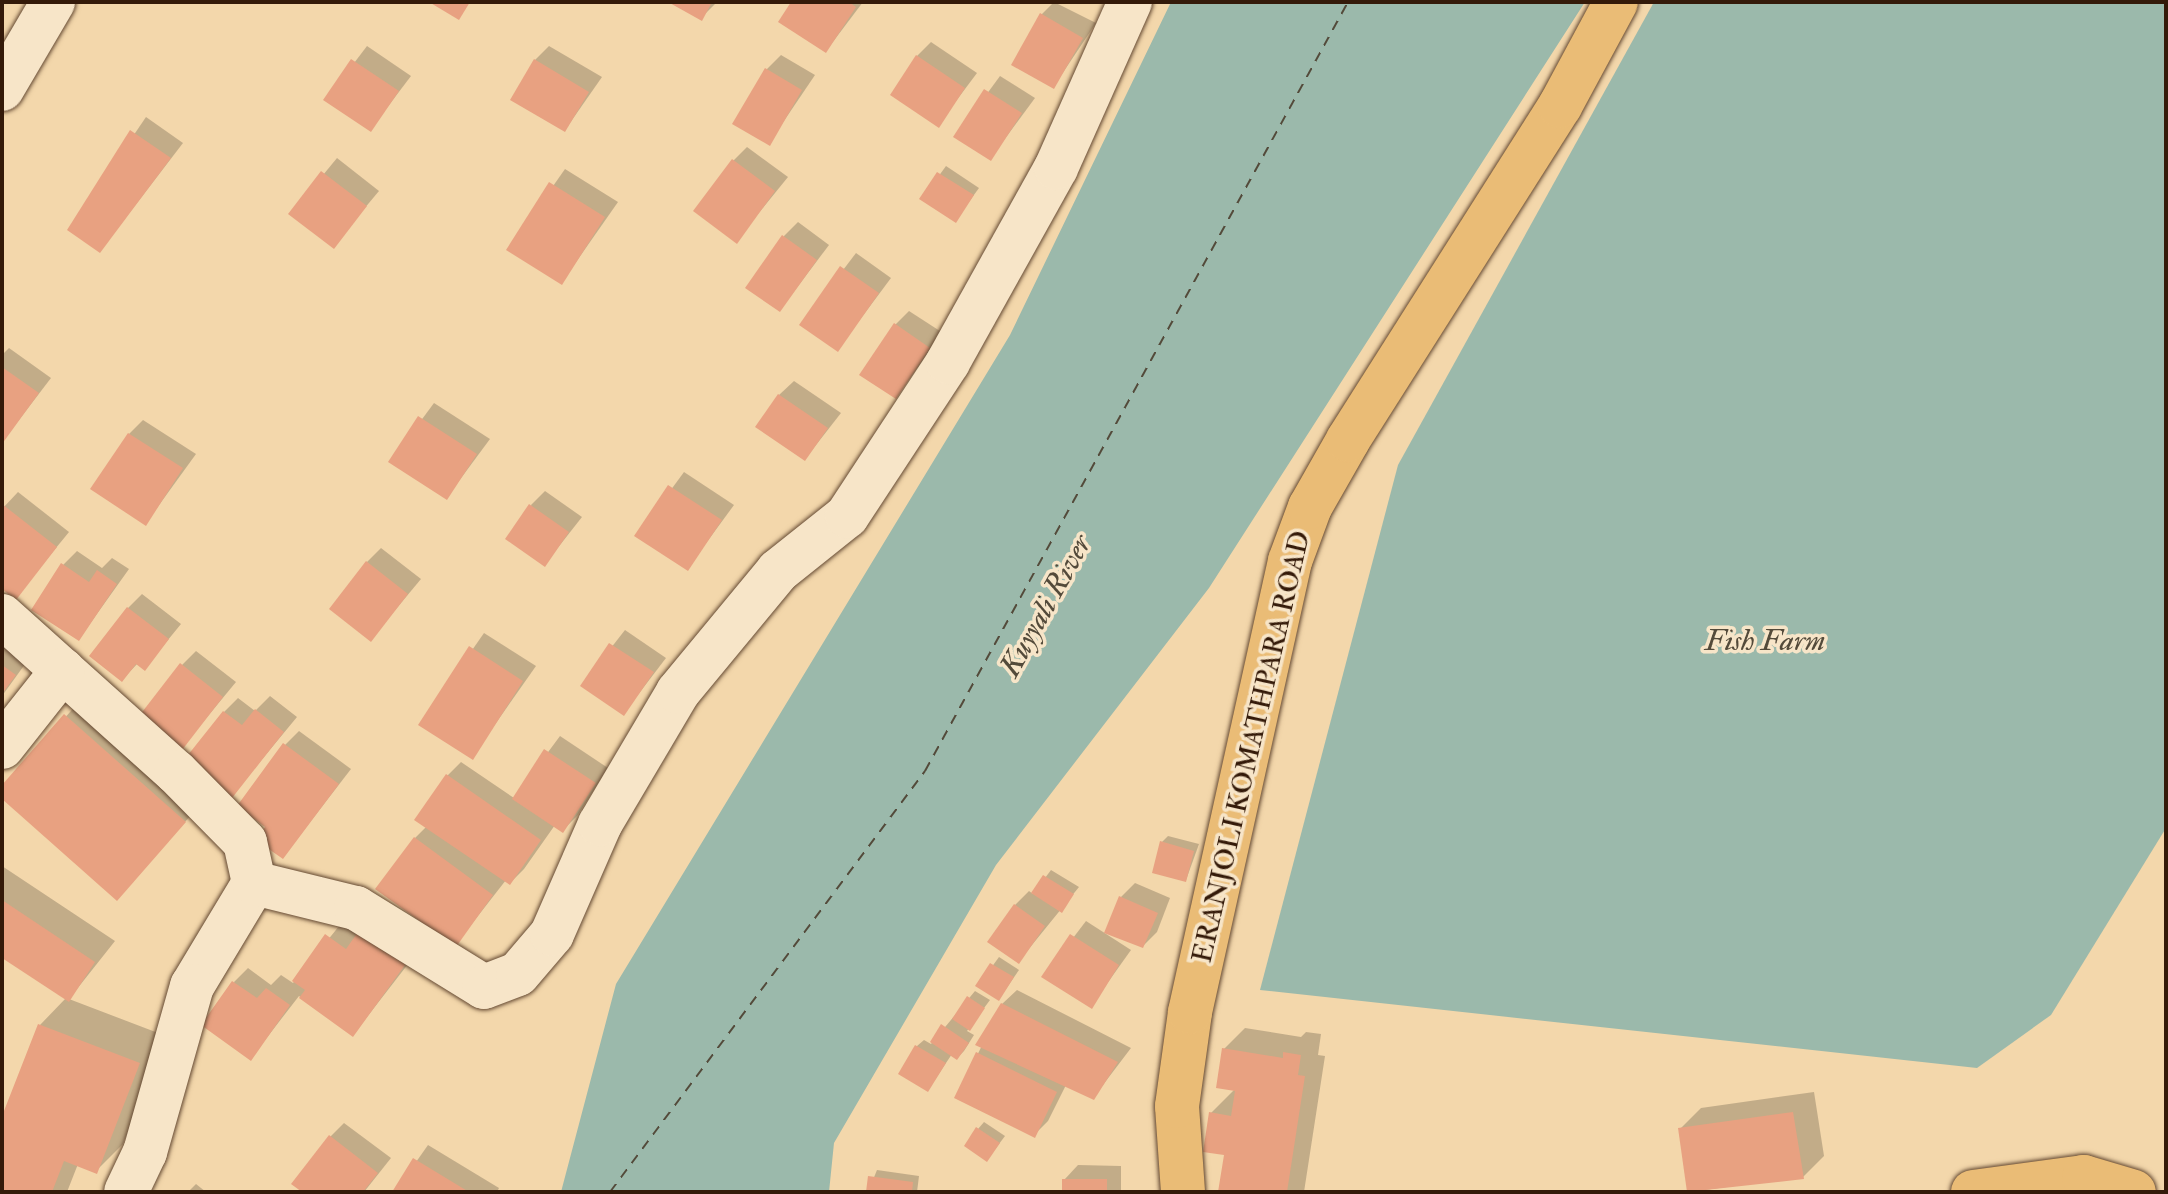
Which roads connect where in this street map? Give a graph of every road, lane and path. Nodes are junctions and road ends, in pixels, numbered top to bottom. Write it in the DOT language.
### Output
graph roads {
  1 [pos="53,2"];
  2 [pos="1130,2"];
  3 [pos="1616,2"];
  4 [pos="2,89"];
  5 [pos="2,616"];
  6 [pos="63,670"];
  7 [pos="2,747"];
  8 [pos="254,883"];
  9 [pos="126,1192"];
  10 [pos="1183,1192"];
  11 [pos="1973,1192"];
  12 [pos="2134,1192"];
  1 -- 4 [label="street"];
  2 -- 8 [label="street"];
  3 -- 10 [label="main road, ERANJOLI KOMATHPARA ROAD"];
  5 -- 6 [label="street"];
  6 -- 7 [label="street"];
  6 -- 8 [label="street"];
  8 -- 9 [label="street"];
  11 -- 12 [label="main road"];
}
